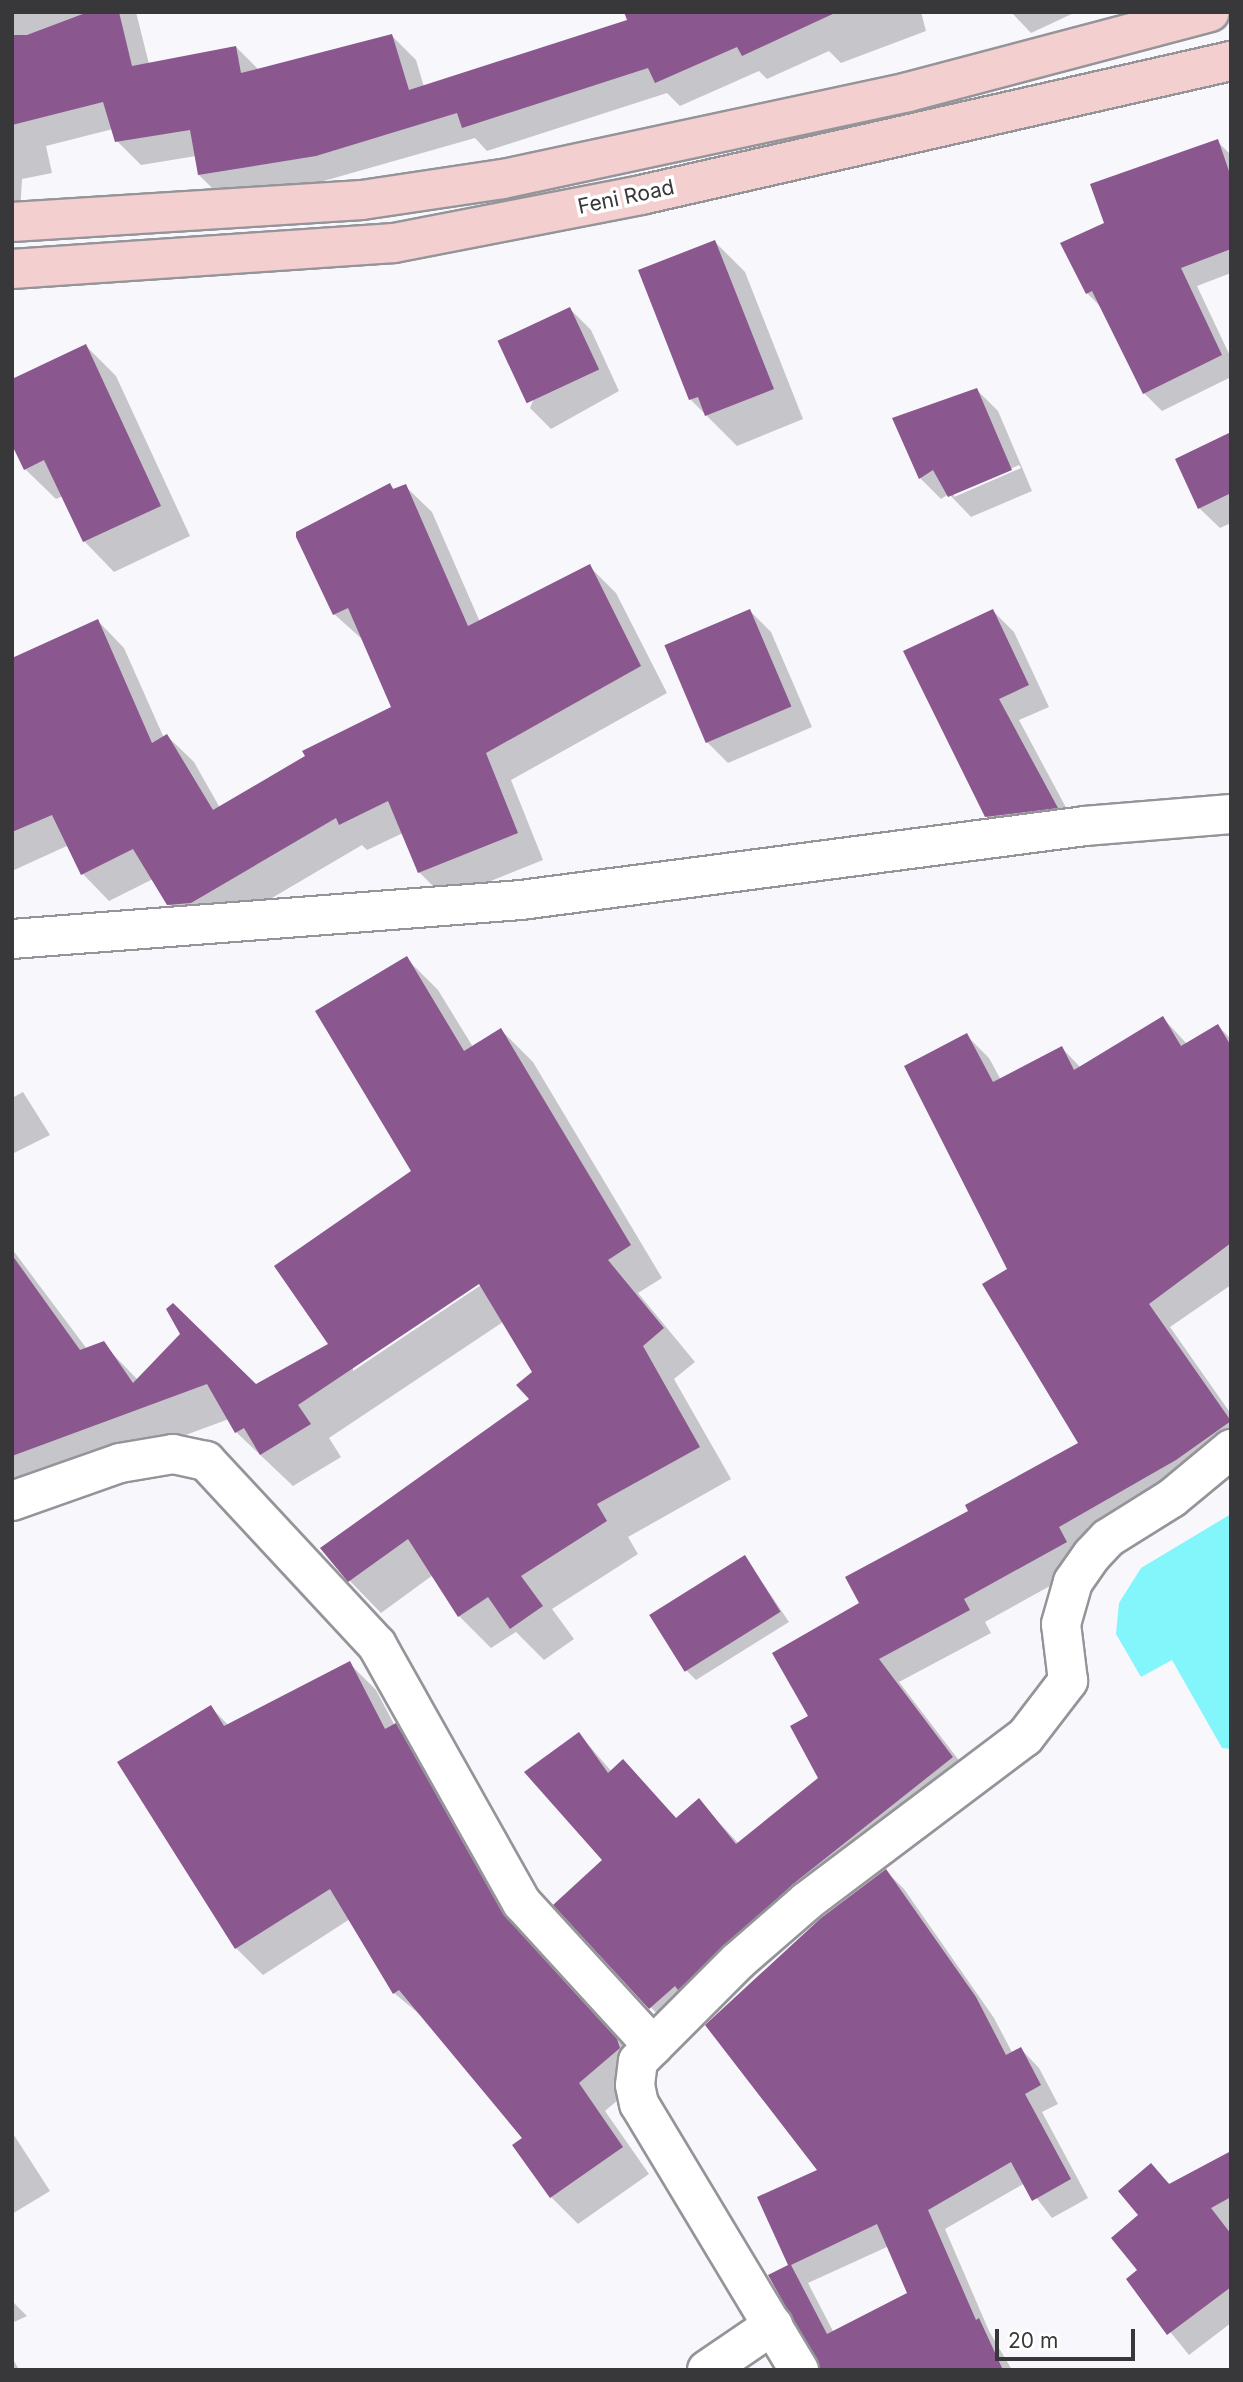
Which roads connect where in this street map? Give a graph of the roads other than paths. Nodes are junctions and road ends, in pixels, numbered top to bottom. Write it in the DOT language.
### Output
graph roads {
  1 [pos="1210,12"];
  2 [pos="1231,61"];
  3 [pos="12,222"];
  4 [pos="12,269"];
  5 [pos="1231,814"];
  6 [pos="12,939"];
  7 [pos="1231,1449"];
  8 [pos="12,1501"];
  9 [pos="653,2046"];
  10 [pos="774,2325"];
  11 [pos="707,2370"];
  12 [pos="799,2370"];
  1 -- 3 [label="main road"];
  2 -- 4 [label="main road, Feni Road"];
  5 -- 6 [label="street"];
  7 -- 9 [label="street"];
  8 -- 9 [label="street"];
  9 -- 10 [label="street"];
  10 -- 11 [label="street"];
  10 -- 12 [label="street"];
}
